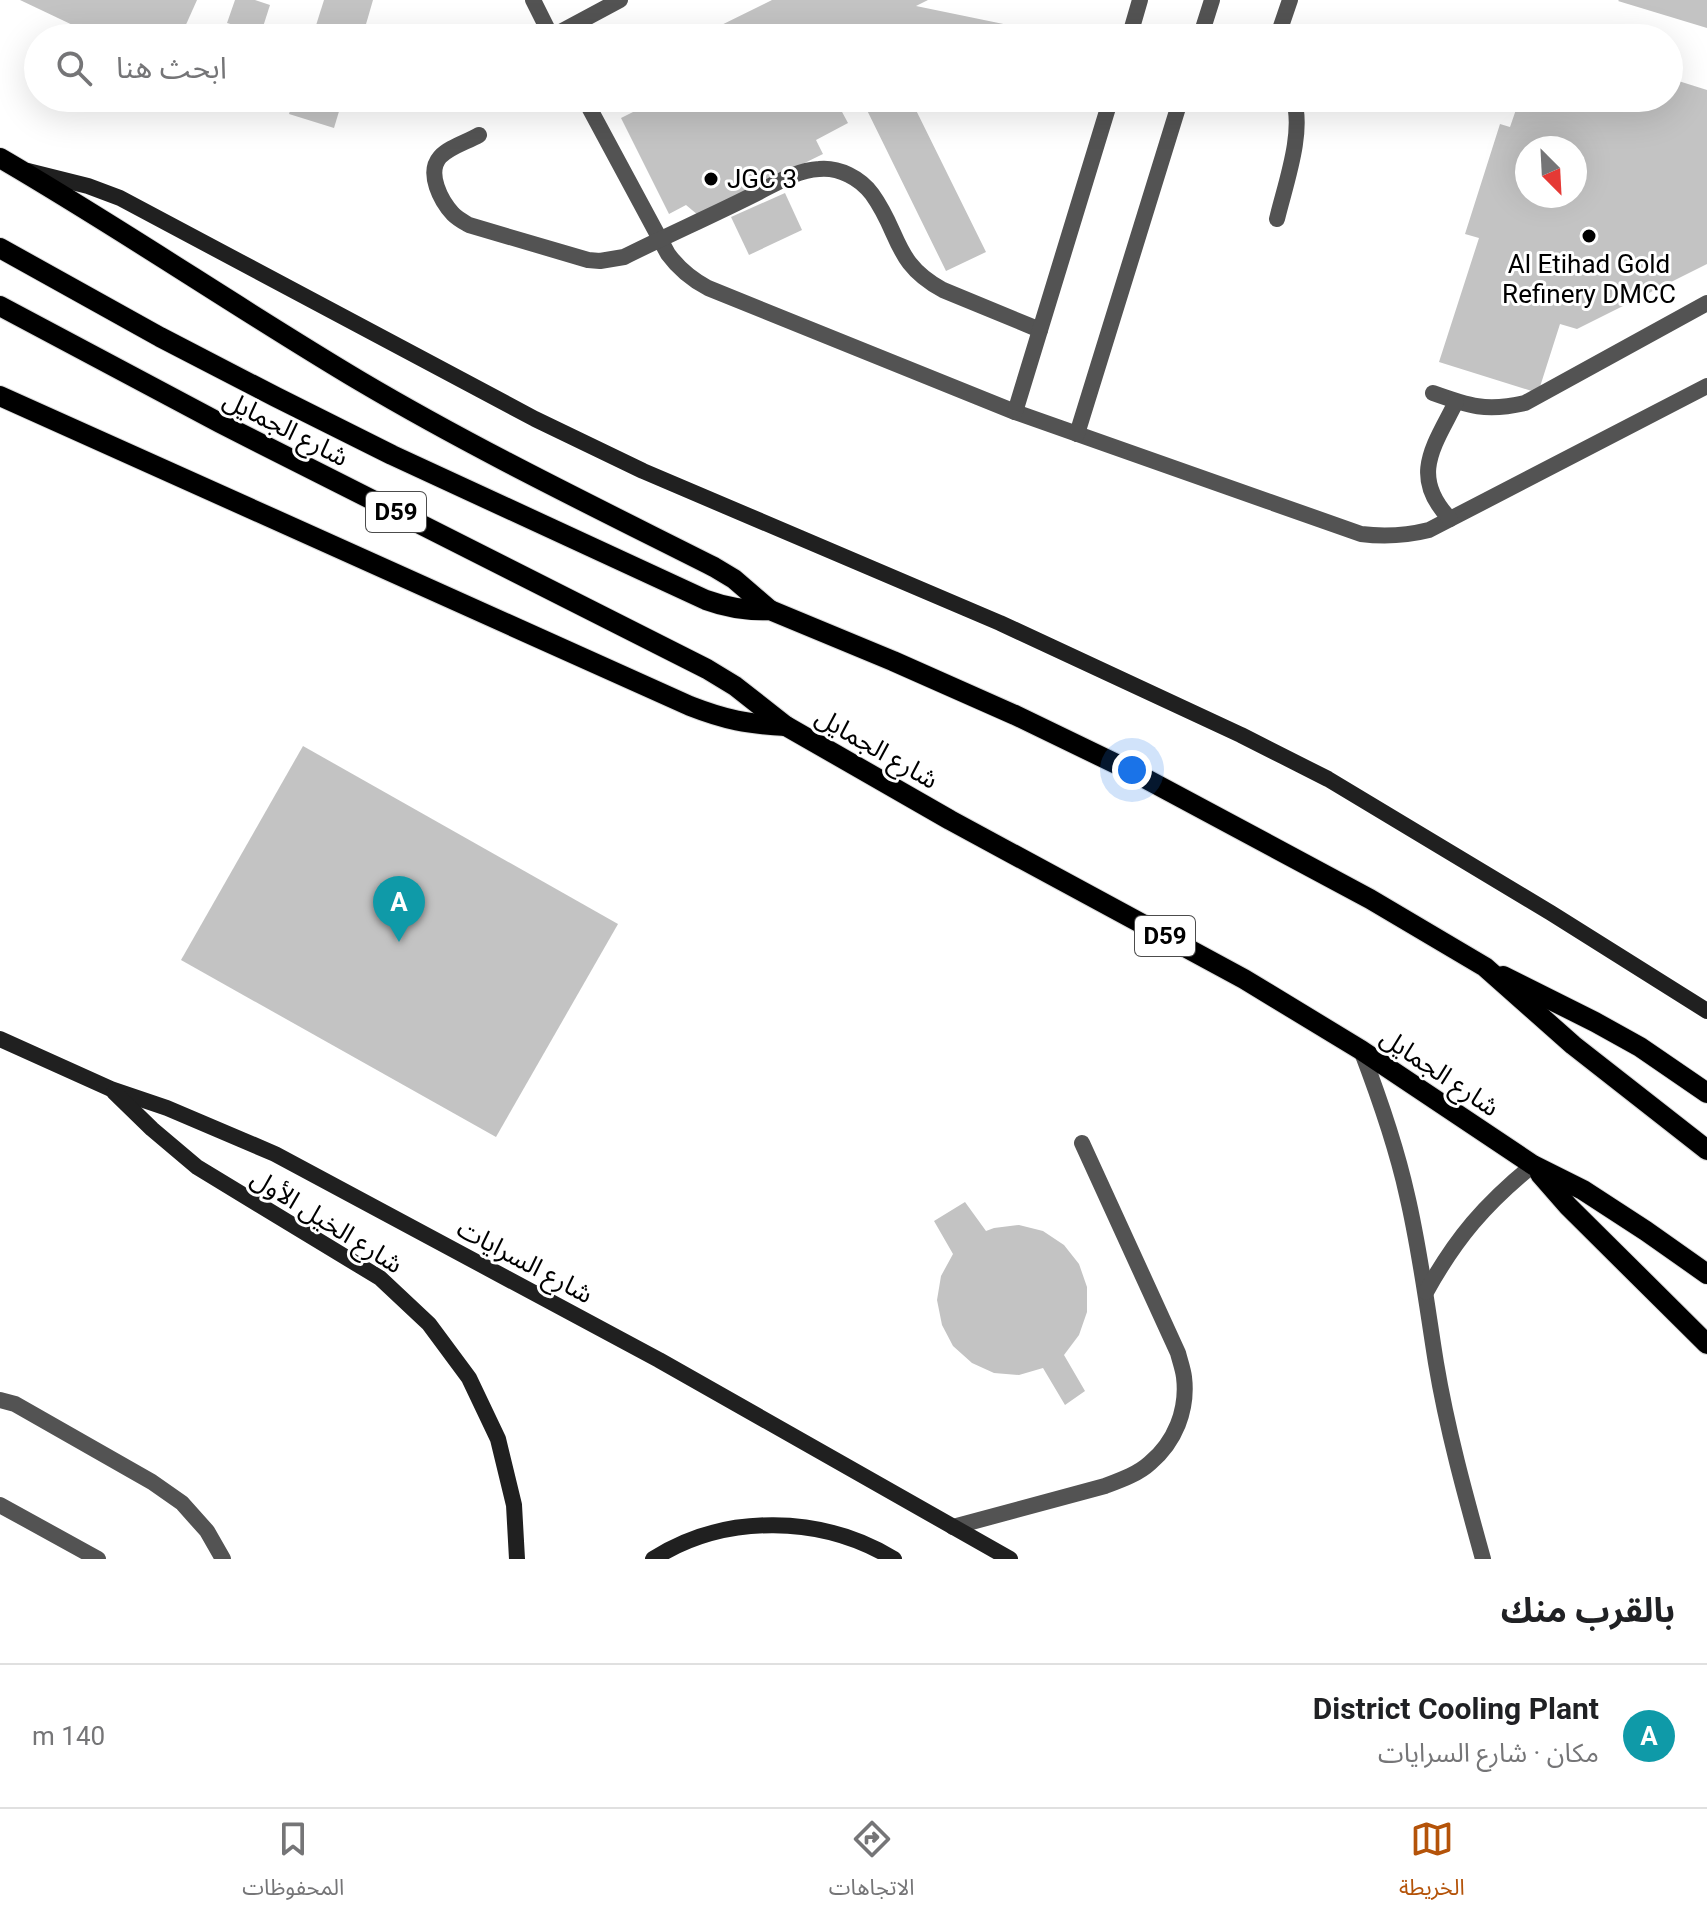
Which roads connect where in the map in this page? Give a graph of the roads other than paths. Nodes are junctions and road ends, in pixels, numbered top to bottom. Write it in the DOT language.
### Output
graph roads {
  1 [pos="533,0"];
  2 [pos="620,0"];
  3 [pos="1140,0"];
  4 [pos="1212,0"];
  5 [pos="1290,0"];
  6 [pos="544,24"];
  7 [pos="576,24"];
  8 [pos="1133,24"];
  9 [pos="1204,24"];
  10 [pos="1282,24"];
  11 [pos="591,112"];
  12 [pos="1107,112"];
  13 [pos="1177,112"];
  14 [pos="1295,112"];
  15 [pos="479,135"];
  16 [pos="0,158"];
  17 [pos="20,170"];
  18 [pos="1277,219"];
  19 [pos="660,240"];
  20 [pos="0,248"];
  21 [pos="1707,303"];
  22 [pos="0,306"];
  23 [pos="1040,330"];
  24 [pos="1707,386"];
  25 [pos="1433,393"];
  26 [pos="0,396"];
  27 [pos="1456,402"];
  28 [pos="1015,412"];
  29 [pos="1077,434"];
  30 [pos="1450,519"];
  31 [pos="770,610"];
  32 [pos="786,726"];
  33 [pos="1485,967"];
  34 [pos="1707,1011"];
  35 [pos="0,1039"];
  36 [pos="1361,1050"];
  37 [pos="111,1089"];
  38 [pos="1707,1093"];
  39 [pos="1082,1143"];
  40 [pos="1707,1150"];
  41 [pos="1533,1165"];
  42 [pos="1707,1274"];
  43 [pos="1426,1292"];
  44 [pos="1707,1344"];
  45 [pos="0,1400"];
  46 [pos="0,1505"];
  47 [pos="953,1527"];
  48 [pos="98,1559"];
  49 [pos="223,1559"];
  50 [pos="517,1559"];
  51 [pos="653,1559"];
  52 [pos="894,1559"];
  53 [pos="1010,1559"];
  54 [pos="1483,1559"];
  1 -- 6 [label="lane"];
  2 -- 7 [label="lane"];
  3 -- 8 [label="lane"];
  4 -- 9 [label="lane"];
  5 -- 10 [label="lane"];
  11 -- 19 [label="lane"];
  12 -- 23 [label="lane"];
  13 -- 29 [label="lane"];
  14 -- 18 [label="lane"];
  15 -- 19 [label="lane"];
  16 -- 17 [label="main road"];
  17 -- 31 [label="main road"];
  17 -- 34 [label="main road"];
  19 -- 23 [label="lane"];
  19 -- 28 [label="lane"];
  20 -- 31 [label="main road, شارع الجمايل / D59"];
  21 -- 27 [label="lane"];
  22 -- 32 [label="main road, شارع الجمايل / D59"];
  23 -- 28 [label="lane"];
  24 -- 30 [label="lane"];
  25 -- 27 [label="lane"];
  26 -- 32 [label="main road"];
  27 -- 30 [label="lane"];
  28 -- 29 [label="lane"];
  29 -- 30 [label="lane"];
  31 -- 33 [label="main road, شارع الجمايل / D59"];
  32 -- 36 [label="main road, شارع الجمايل / D59"];
  33 -- 38 [label="main road"];
  33 -- 40 [label="main road, شارع الجمايل"];
  35 -- 37 [label="main road, شارع السرايات"];
  36 -- 41 [label="main road, شارع الجمايل / D59"];
  36 -- 43 [label="lane"];
  37 -- 47 [label="main road, شارع السرايات"];
  37 -- 50 [label="main road, شارع الخيل الأول"];
  39 -- 47 [label="lane"];
  41 -- 42 [label="main road, شارع الجمايل"];
  41 -- 43 [label="lane"];
  41 -- 44 [label="main road"];
  43 -- 54 [label="lane"];
  45 -- 49 [label="lane"];
  46 -- 48 [label="lane"];
  47 -- 53 [label="main road, شارع السرايات"];
  51 -- 52 [label="main road"];
}
